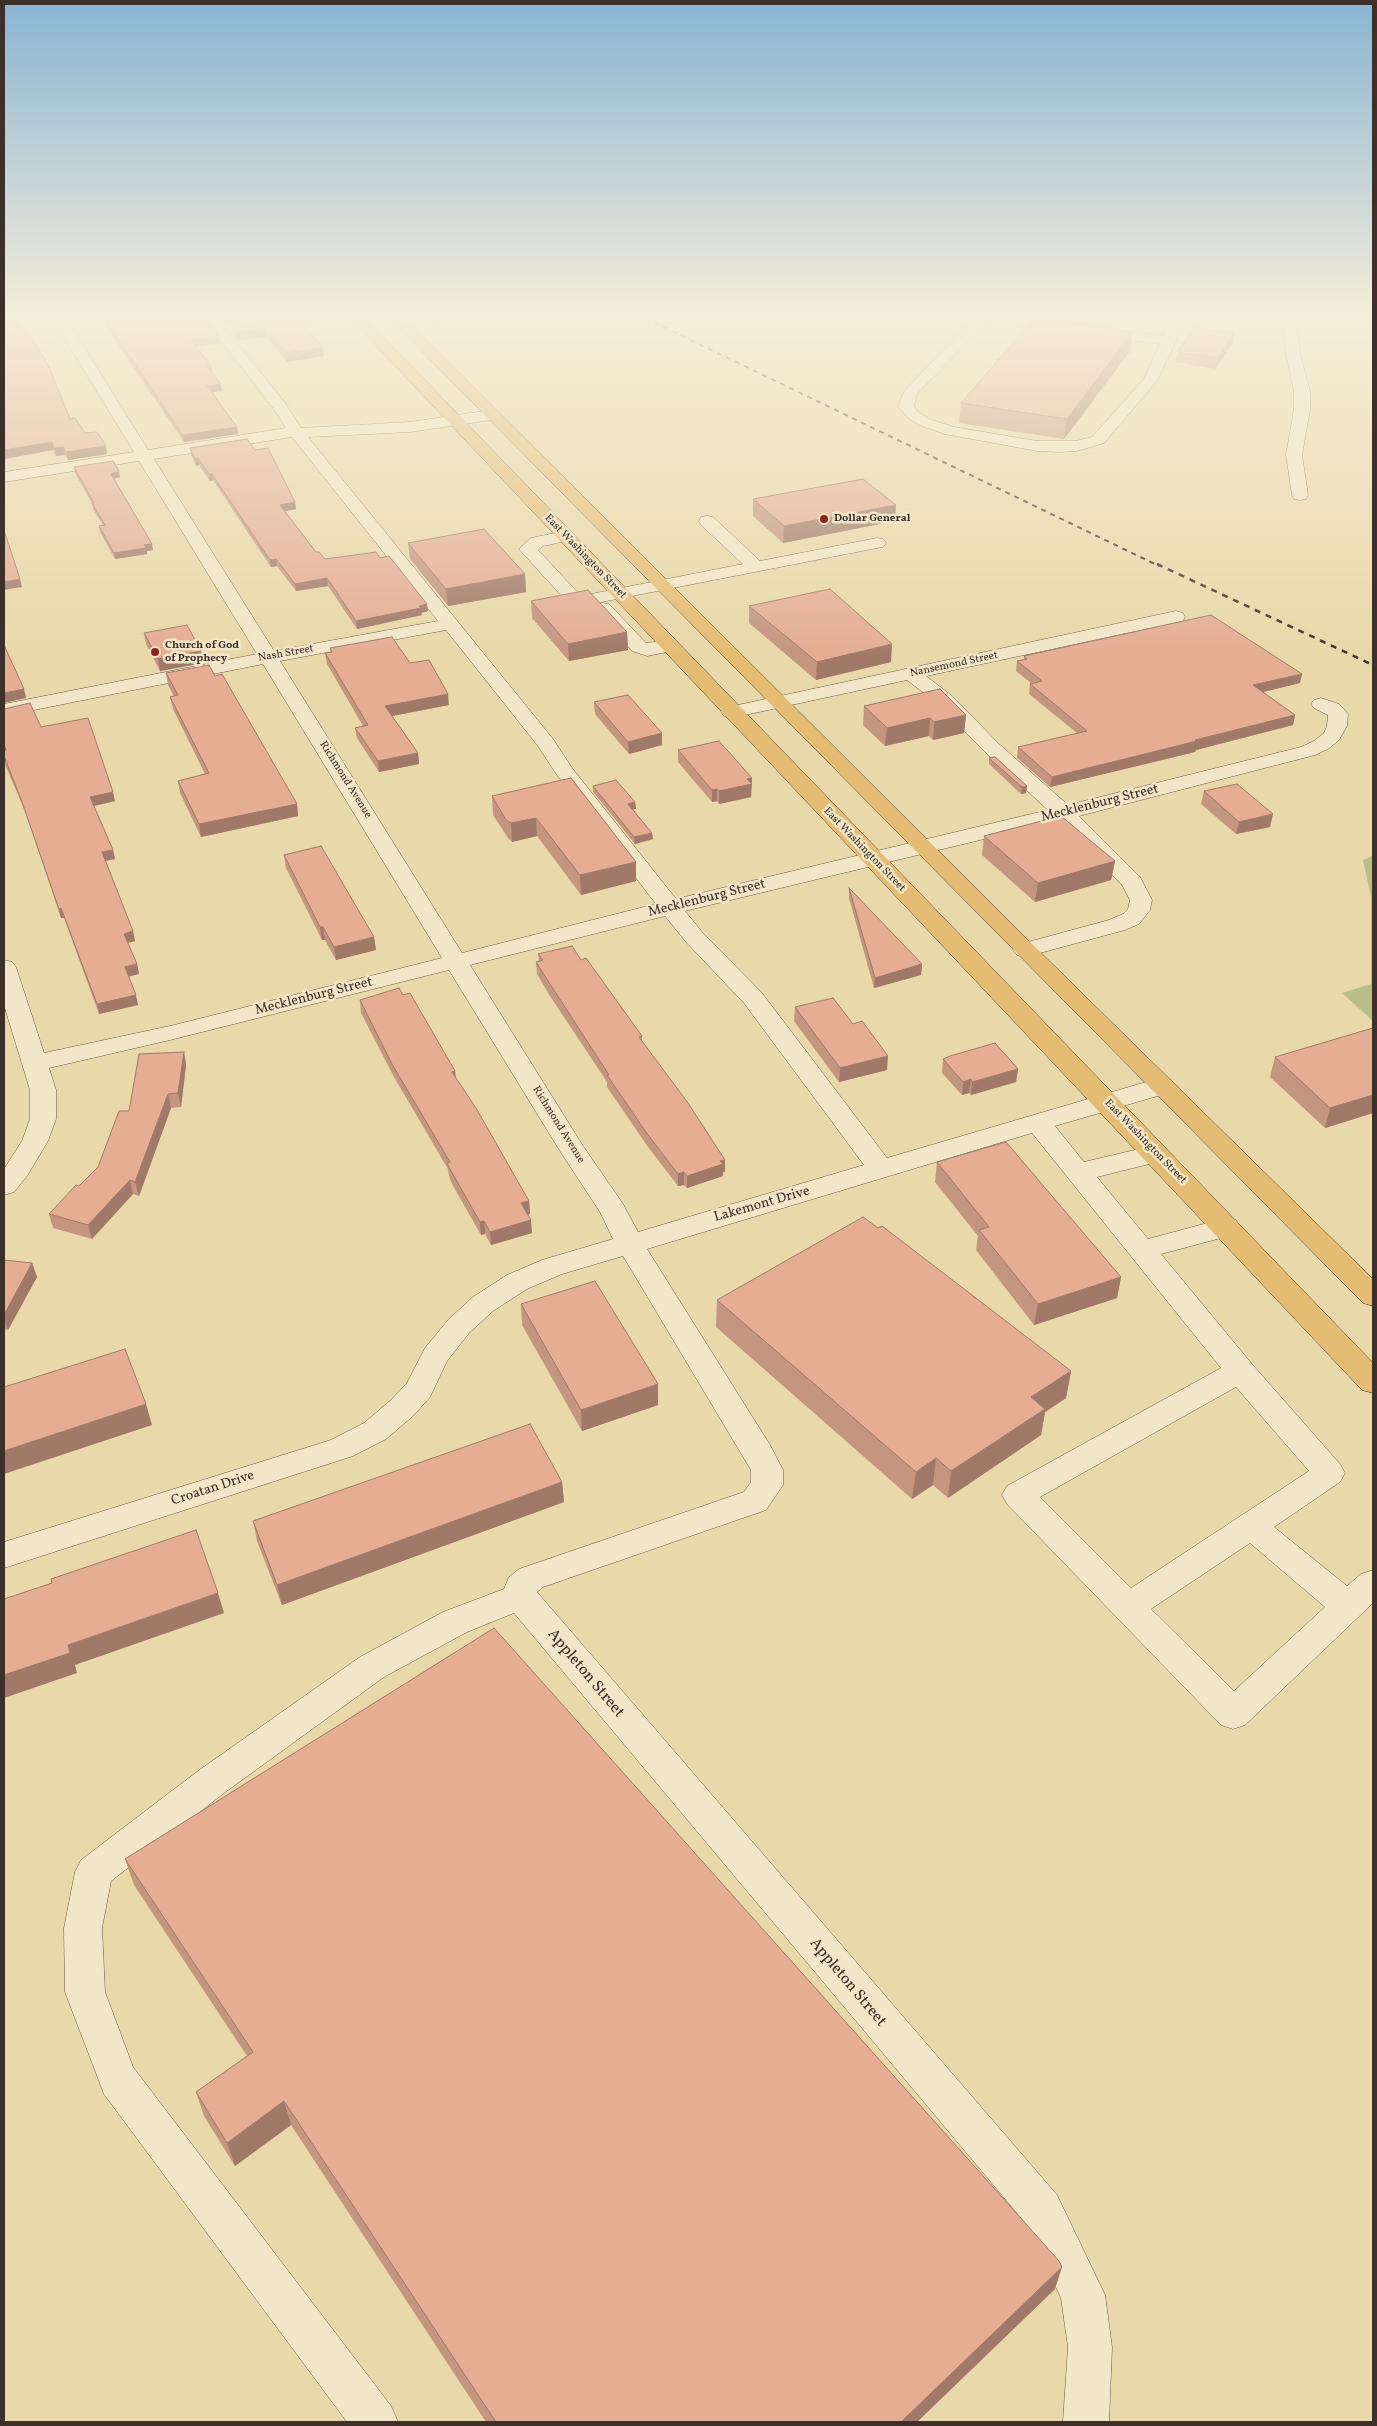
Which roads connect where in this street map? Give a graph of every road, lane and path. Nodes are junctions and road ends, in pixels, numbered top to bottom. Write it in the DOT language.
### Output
graph roads {
  1 [pos="129,431"];
  2 [pos="329,431"];
  3 [pos="465,431"];
  4 [pos="507,431"];
  5 [pos="962,431"];
  6 [pos="1106,431"];
  7 [pos="1298,431"];
  8 [pos="296,432"];
  9 [pos="144,455"];
  10 [pos="4,477"];
  11 [pos="1300,495"];
  12 [pos="707,521"];
  13 [pos="565,536"];
  14 [pos="878,543"];
  15 [pos="757,567"];
  16 [pos="662,585"];
  17 [pos="619,593"];
  18 [pos="593,598"];
  19 [pos="1176,617"];
  20 [pos="450,624"];
  21 [pos="670,646"];
  22 [pos="268,658"];
  23 [pos="911,674"];
  24 [pos="778,702"];
  25 [pos="1321,704"];
  26 [pos="4,710"];
  27 [pos="732,712"];
  28 [pos="1064,813"];
  29 [pos="923,847"];
  30 [pos="872,859"];
  31 [pos="672,907"];
  32 [pos="1024,950"];
  33 [pos="456,961"];
  34 [pos="4,967"];
  35 [pos="36,1063"];
  36 [pos="1162,1086"];
  37 [pos="1107,1103"];
  38 [pos="1039,1124"];
  39 [pos="1156,1154"];
  40 [pos="882,1170"];
  41 [pos="1079,1172"];
  42 [pos="4,1186"];
  43 [pos="1226,1227"];
  44 [pos="630,1243"];
  45 [pos="1141,1250"];
  46 [pos="1373,1296"];
  47 [pos="1240,1371"];
  48 [pos="1373,1382"];
  49 [pos="410,1399"];
  50 [pos="1250,1526"];
  51 [pos="4,1555"];
  52 [pos="1373,1583"];
  53 [pos="520,1598"];
  54 [pos="1348,1606"];
  55 [pos="1128,1607"];
  56 [pos="375,2422"];
  57 [pos="1086,2422"];
  1 -- 9 [label="street, Richmond Avenue"];
  2 -- 8 [label="street"];
  3 -- 13 [label="highway, East Washington Street"];
  4 -- 16 [label="highway"];
  5 -- 6 [label="street"];
  7 -- 11 [label="street"];
  8 -- 9 [label="street"];
  8 -- 20 [label="street"];
  9 -- 10 [label="street"];
  9 -- 22 [label="street, Richmond Avenue"];
  12 -- 15 [label="street"];
  13 -- 17 [label="highway, East Washington Street"];
  13 -- 18 [label="street"];
  14 -- 15 [label="street"];
  15 -- 16 [label="street"];
  16 -- 17 [label="street"];
  16 -- 24 [label="highway"];
  17 -- 18 [label="street"];
  17 -- 21 [label="highway, East Washington Street"];
  18 -- 21 [label="street"];
  19 -- 23 [label="street, Nansemond Street"];
  20 -- 22 [label="street, Nash Street"];
  20 -- 31 [label="street"];
  21 -- 27 [label="highway, East Washington Street"];
  22 -- 26 [label="street, Nash Street"];
  22 -- 33 [label="street, Richmond Avenue"];
  23 -- 24 [label="street, Nansemond Street"];
  23 -- 28 [label="street"];
  24 -- 27 [label="street, Nansemond Street"];
  24 -- 29 [label="highway"];
  25 -- 28 [label="street, Mecklenburg Street"];
  27 -- 30 [label="highway, East Washington Street"];
  28 -- 29 [label="street, Mecklenburg Street"];
  28 -- 32 [label="street"];
  29 -- 30 [label="street, Mecklenburg Street"];
  29 -- 32 [label="highway"];
  30 -- 31 [label="street, Mecklenburg Street"];
  30 -- 37 [label="highway, East Washington Street"];
  31 -- 33 [label="street, Mecklenburg Street"];
  31 -- 40 [label="street"];
  32 -- 36 [label="highway"];
  33 -- 35 [label="street, Mecklenburg Street"];
  33 -- 44 [label="street, Richmond Avenue"];
  34 -- 35 [label="street"];
  35 -- 42 [label="street"];
  36 -- 37 [label="street, Lakemont Drive"];
  36 -- 46 [label="highway"];
  37 -- 38 [label="street, Lakemont Drive"];
  37 -- 39 [label="highway, East Washington Street"];
  38 -- 40 [label="street, Lakemont Drive"];
  38 -- 41 [label="street"];
  39 -- 41 [label="street"];
  39 -- 43 [label="highway, East Washington Street"];
  40 -- 44 [label="street, Lakemont Drive"];
  41 -- 45 [label="street"];
  43 -- 45 [label="street"];
  43 -- 48 [label="highway, East Washington Street"];
  44 -- 49 [label="street, Lakemont Drive"];
  44 -- 53 [label="street"];
  45 -- 47 [label="street"];
  47 -- 50 [label="street"];
  47 -- 55 [label="street"];
  49 -- 51 [label="street, Croatan Drive"];
  50 -- 54 [label="street"];
  50 -- 55 [label="street"];
  52 -- 54 [label="street"];
  53 -- 56 [label="street"];
  53 -- 57 [label="street, Appleton Street"];
  54 -- 55 [label="street"];
}
